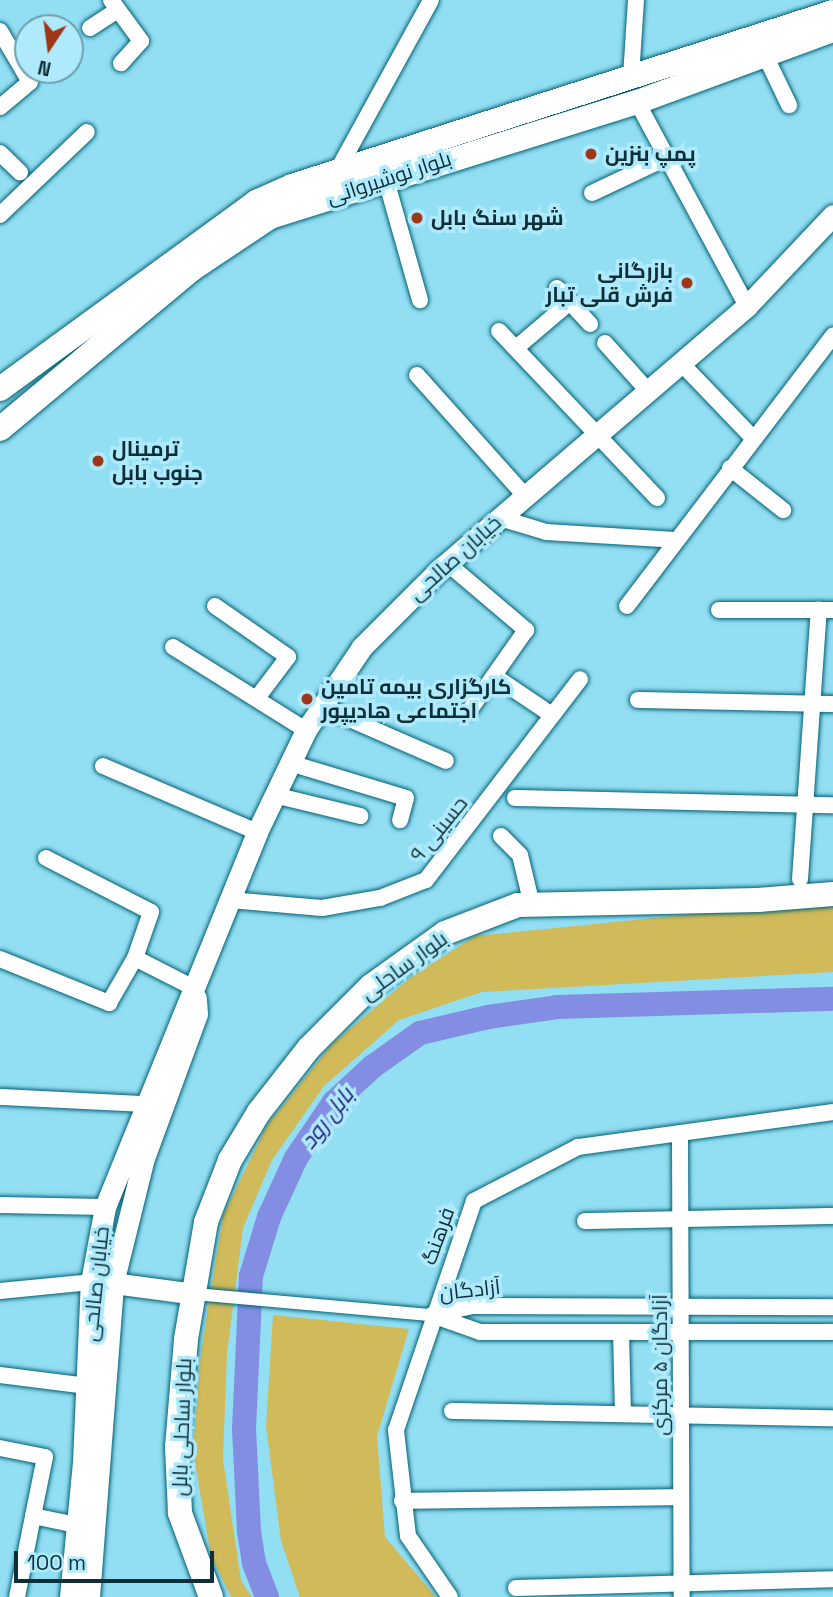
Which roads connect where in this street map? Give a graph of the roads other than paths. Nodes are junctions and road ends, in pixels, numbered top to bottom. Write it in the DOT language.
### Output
graph roads {
  1 [pos="431,0"];
  2 [pos="636,0"];
  3 [pos="115,5"];
  4 [pos="833,12"];
  5 [pos="90,28"];
  6 [pos="833,30"];
  7 [pos="0,32"];
  8 [pos="764,53"];
  9 [pos="121,63"];
  10 [pos="631,77"];
  11 [pos="637,102"];
  12 [pos="789,105"];
  13 [pos="0,107"];
  14 [pos="87,132"];
  15 [pos="0,153"];
  16 [pos="666,158"];
  17 [pos="20,172"];
  18 [pos="335,174"];
  19 [pos="386,180"];
  20 [pos="592,193"];
  21 [pos="0,215"];
  22 [pos="833,215"];
  23 [pos="557,288"];
  24 [pos="420,300"];
  25 [pos="570,302"];
  26 [pos="747,306"];
  27 [pos="590,324"];
  28 [pos="499,331"];
  29 [pos="833,337"];
  30 [pos="605,343"];
  31 [pos="516,348"];
  32 [pos="681,363"];
  33 [pos="417,375"];
  34 [pos="0,389"];
  35 [pos="648,391"];
  36 [pos="0,429"];
  37 [pos="598,434"];
  38 [pos="753,438"];
  39 [pos="730,468"];
  40 [pos="525,496"];
  41 [pos="657,498"];
  42 [pos="783,510"];
  43 [pos="500,518"];
  44 [pos="675,540"];
  45 [pos="447,564"];
  46 [pos="215,606"];
  47 [pos="627,606"];
  48 [pos="719,610"];
  49 [pos="826,610"];
  50 [pos="173,647"];
  51 [pos="494,676"];
  52 [pos="580,679"];
  53 [pos="257,698"];
  54 [pos="638,700"];
  55 [pos="810,703"];
  56 [pos="833,704"];
  57 [pos="322,707"];
  58 [pos="469,711"];
  59 [pos="552,715"];
  60 [pos="306,730"];
  61 [pos="446,761"];
  62 [pos="290,763"];
  63 [pos="103,766"];
  64 [pos="274,795"];
  65 [pos="515,797"];
  66 [pos="806,804"];
  67 [pos="833,805"];
  68 [pos="360,816"];
  69 [pos="400,820"];
  70 [pos="257,832"];
  71 [pos="501,836"];
  72 [pos="46,858"];
  73 [pos="800,879"];
  74 [pos="833,894"];
  75 [pos="230,900"];
  76 [pos="532,905"];
  77 [pos="0,958"];
  78 [pos="135,958"];
  79 [pos="196,989"];
  80 [pos="0,1097"];
  81 [pos="143,1104"];
  82 [pos="833,1112"];
  83 [pos="680,1133"];
  84 [pos="0,1205"];
  85 [pos="104,1207"];
  86 [pos="833,1216"];
  87 [pos="680,1219"];
  88 [pos="585,1221"];
  89 [pos="91,1282"];
  90 [pos="113,1283"];
  91 [pos="0,1290"];
  92 [pos="195,1294"];
  93 [pos="681,1306"];
  94 [pos="833,1307"];
  95 [pos="432,1315"];
  96 [pos="681,1331"];
  97 [pos="621,1332"];
  98 [pos="833,1332"];
  99 [pos="0,1375"];
  100 [pos="87,1386"];
  101 [pos="452,1412"];
  102 [pos="623,1414"];
  103 [pos="681,1416"];
  104 [pos="833,1418"];
  105 [pos="0,1448"];
  106 [pos="681,1497"];
  107 [pos="402,1500"];
  108 [pos="33,1516"];
  109 [pos="77,1525"];
  110 [pos="833,1579"];
  111 [pos="516,1588"];
  112 [pos="682,1590"];
  113 [pos="17,1597"];
  114 [pos="70,1597"];
  115 [pos="89,1597"];
  116 [pos="212,1597"];
  117 [pos="450,1597"];
  1 -- 18 [label="street"];
  2 -- 10 [label="street"];
  3 -- 5 [label="street"];
  3 -- 9 [label="street"];
  4 -- 10 [label="main road, بلوار نوشیروانی"];
  6 -- 8 [label="main road, بلوار نوشیروانی"];
  7 -- 13 [label="street"];
  8 -- 11 [label="main road, بلوار نوشیروانی"];
  8 -- 12 [label="street"];
  10 -- 18 [label="main road, بلوار نوشیروانی"];
  11 -- 16 [label="street"];
  11 -- 19 [label="main road, بلوار نوشیروانی"];
  14 -- 21 [label="street"];
  15 -- 17 [label="street"];
  16 -- 20 [label="street"];
  16 -- 26 [label="street"];
  18 -- 34 [label="main road, بلوار نوشیروانی"];
  19 -- 24 [label="street"];
  19 -- 36 [label="main road, بلوار نوشیروانی"];
  22 -- 26 [label="main road, خيابان صالحی"];
  23 -- 25 [label="street"];
  25 -- 27 [label="street"];
  25 -- 31 [label="street"];
  26 -- 32 [label="main road, خيابان صالحی"];
  28 -- 31 [label="street"];
  29 -- 38 [label="street"];
  30 -- 35 [label="street"];
  31 -- 37 [label="street"];
  32 -- 35 [label="main road, خيابان صالحی"];
  32 -- 38 [label="street"];
  33 -- 40 [label="street"];
  35 -- 37 [label="main road, خيابان صالحی"];
  37 -- 40 [label="main road, خيابان صالحی"];
  37 -- 41 [label="street"];
  38 -- 39 [label="street"];
  39 -- 42 [label="street"];
  39 -- 44 [label="street"];
  40 -- 43 [label="main road, خيابان صالحی"];
  43 -- 44 [label="street"];
  43 -- 45 [label="main road, خيابان صالحی"];
  44 -- 47 [label="street"];
  45 -- 51 [label="street"];
  45 -- 57 [label="main road, خيابان صالحی"];
  46 -- 53 [label="street"];
  48 -- 49 [label="street"];
  49 -- 55 [label="street"];
  50 -- 53 [label="street"];
  51 -- 58 [label="street"];
  51 -- 59 [label="street"];
  52 -- 59 [label="street, حسینی ٩"];
  53 -- 60 [label="street"];
  54 -- 55 [label="street"];
  55 -- 56 [label="street"];
  55 -- 66 [label="street"];
  57 -- 60 [label="main road, خيابان صالحی"];
  57 -- 61 [label="street"];
  59 -- 75 [label="street, حسینی ٩"];
  60 -- 62 [label="main road, خيابان صالحی"];
  62 -- 64 [label="main road, خيابان صالحی"];
  62 -- 69 [label="street"];
  63 -- 70 [label="street"];
  64 -- 68 [label="street"];
  64 -- 70 [label="main road, خيابان صالحی"];
  65 -- 66 [label="street"];
  66 -- 67 [label="street"];
  66 -- 73 [label="street"];
  70 -- 75 [label="main road, خيابان صالحی"];
  71 -- 76 [label="street"];
  72 -- 78 [label="street"];
  74 -- 76 [label="main road, بلوار ساحلی"];
  75 -- 79 [label="main road, خيابان صالحی"];
  76 -- 92 [label="main road, بلوار ساحلی"];
  77 -- 78 [label="street"];
  78 -- 79 [label="street"];
  79 -- 81 [label="main road, خيابان صالحی"];
  79 -- 90 [label="main road, خيابان صالحی"];
  80 -- 81 [label="street"];
  81 -- 85 [label="main road, خيابان صالحی"];
  82 -- 83 [label="street, فرهنگ"];
  83 -- 87 [label="street, آزادگان ۵ مرکزی"];
  83 -- 95 [label="street, فرهنگ"];
  84 -- 85 [label="street"];
  85 -- 89 [label="main road, خيابان صالحی"];
  86 -- 87 [label="street"];
  87 -- 88 [label="street"];
  87 -- 93 [label="street, آزادگان ۵ مرکزی"];
  89 -- 91 [label="street"];
  89 -- 100 [label="main road, خيابان صالحی"];
  90 -- 92 [label="main road"];
  90 -- 115 [label="main road, خيابان صالحی"];
  92 -- 95 [label="street"];
  92 -- 116 [label="main road, بلوار ساحلی بابل"];
  93 -- 94 [label="street, آزادگان"];
  93 -- 95 [label="street, آزادگان"];
  93 -- 96 [label="street, آزادگان ۵ مرکزی"];
  95 -- 97 [label="street, آزادگان"];
  95 -- 107 [label="street, فرهنگ"];
  96 -- 97 [label="street, آزادگان"];
  96 -- 98 [label="street, آزادگان"];
  96 -- 103 [label="street, آزادگان ۵ مرکزی"];
  97 -- 102 [label="street"];
  99 -- 100 [label="street"];
  100 -- 109 [label="main road, خيابان صالحی"];
  101 -- 102 [label="street"];
  102 -- 103 [label="street"];
  103 -- 104 [label="street"];
  103 -- 106 [label="street, آزادگان ۵ مرکزی"];
  105 -- 108 [label="street"];
  106 -- 107 [label="street"];
  106 -- 112 [label="street, آزادگان ۵ مرکزی"];
  107 -- 117 [label="street, فرهنگ"];
  108 -- 109 [label="street"];
  108 -- 113 [label="street"];
  109 -- 114 [label="main road, خيابان صالحی"];
  110 -- 112 [label="street"];
  111 -- 112 [label="street"];
}
